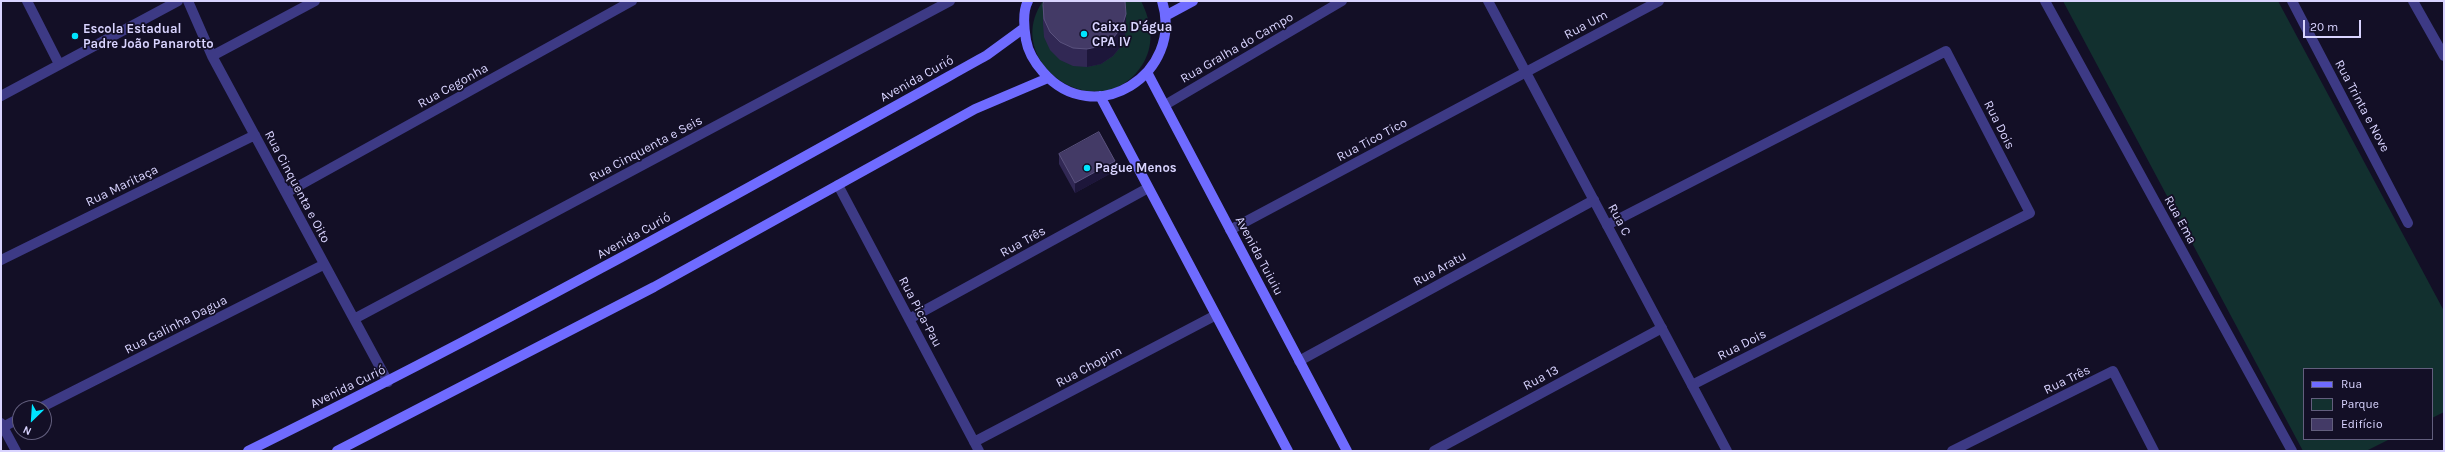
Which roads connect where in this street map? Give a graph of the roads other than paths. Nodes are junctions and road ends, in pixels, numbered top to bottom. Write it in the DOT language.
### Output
graph roads {
  1 [pos="27,1"];
  2 [pos="178,1"];
  3 [pos="188,1"];
  4 [pos="314,1"];
  5 [pos="632,1"];
  6 [pos="950,1"];
  7 [pos="1028,1"];
  8 [pos="1162,1"];
  9 [pos="1193,1"];
  10 [pos="1342,1"];
  11 [pos="1488,1"];
  12 [pos="1659,1"];
  13 [pos="2045,1"];
  14 [pos="2292,1"];
  15 [pos="2413,1"];
  16 [pos="1166,15"];
  17 [pos="1024,28"];
  18 [pos="212,56"];
  19 [pos="2444,56"];
  20 [pos="59,64"];
  21 [pos="1526,73"];
  22 [pos="1148,74"];
  23 [pos="1048,78"];
  24 [pos="1,96"];
  25 [pos="1100,96"];
  26 [pos="1164,105"];
  27 [pos="255,135"];
  28 [pos="838,185"];
  29 [pos="1148,188"];
  30 [pos="286,193"];
  31 [pos="1594,200"];
  32 [pos="2408,223"];
  33 [pos="1607,225"];
  34 [pos="1230,230"];
  35 [pos="1,260"];
  36 [pos="323,265"];
  37 [pos="1216,315"];
  38 [pos="354,319"];
  39 [pos="909,319"];
  40 [pos="1662,328"];
  41 [pos="1299,361"];
  42 [pos="388,382"];
  43 [pos="1692,386"];
  44 [pos="52,402"];
  45 [pos="12,421"];
  46 [pos="2,425"];
  47 [pos="977,447"];
  48 [pos="1285,450"];
  49 [pos="16,451"];
  50 [pos="248,451"];
  51 [pos="337,451"];
  52 [pos="1347,451"];
  53 [pos="1434,451"];
  54 [pos="1726,451"];
  55 [pos="1952,451"];
  56 [pos="2154,451"];
  57 [pos="2292,451"];
  1 -- 20 [label="street"];
  2 -- 20 [label="street"];
  3 -- 18 [label="street, Rua Cinquenta e Oito"];
  4 -- 18 [label="street"];
  5 -- 30 [label="street, Rua Cegonha"];
  6 -- 38 [label="street, Rua Cinquenta e Seis"];
  7 -- 17 [label="main road"];
  8 -- 16 [label="main road"];
  9 -- 16 [label="main road"];
  10 -- 26 [label="street, Rua Gralha do Campo"];
  11 -- 21 [label="street, Rua C"];
  12 -- 21 [label="street, Rua Um"];
  13 -- 57 [label="street, Rua Ema"];
  14 -- 32 [label="street, Rua Trinta e Nove"];
  15 -- 19 [label="street"];
  16 -- 22 [label="main road"];
  17 -- 23 [label="main road"];
  17 -- 42 [label="main road, Avenida Curió"];
  18 -- 27 [label="street, Rua Cinquenta e Oito"];
  20 -- 24 [label="street"];
  21 -- 31 [label="street, Rua C"];
  21 -- 34 [label="street, Rua Tico Tico"];
  22 -- 25 [label="main road"];
  22 -- 26 [label="main road, Avenida Tuiuiu"];
  23 -- 25 [label="main road"];
  23 -- 28 [label="main road"];
  25 -- 29 [label="main road"];
  26 -- 34 [label="main road, Avenida Tuiuiu"];
  27 -- 30 [label="street, Rua Cinquenta e Oito"];
  27 -- 35 [label="street, Rua Maritaça"];
  28 -- 39 [label="street, Rua Pica-Pau"];
  28 -- 51 [label="main road"];
  29 -- 37 [label="main road"];
  29 -- 39 [label="street, Rua Três"];
  30 -- 36 [label="street, Rua Cinquenta e Oito"];
  31 -- 33 [label="street, Rua C"];
  31 -- 41 [label="street, Rua Aratu"];
  33 -- 40 [label="street, Rua C"];
  33 -- 43 [label="street, Rua Dois"];
  34 -- 41 [label="main road, Avenida Tuiuiu"];
  36 -- 38 [label="street, Rua Cinquenta e Oito"];
  36 -- 44 [label="street, Rua Galinha Dagua"];
  37 -- 47 [label="street, Rua Chopim"];
  37 -- 48 [label="main road"];
  38 -- 42 [label="street, Rua Cinquenta e Oito"];
  39 -- 47 [label="street, Rua Pica-Pau"];
  40 -- 43 [label="street, Rua C"];
  40 -- 53 [label="street, Rua 13"];
  41 -- 52 [label="main road, Avenida Tuiuiu"];
  42 -- 50 [label="main road, Avenida Curió"];
  43 -- 54 [label="street, Rua C"];
  45 -- 46 [label="street"];
  46 -- 49 [label="street"];
  55 -- 56 [label="street, Rua Três"];
}
